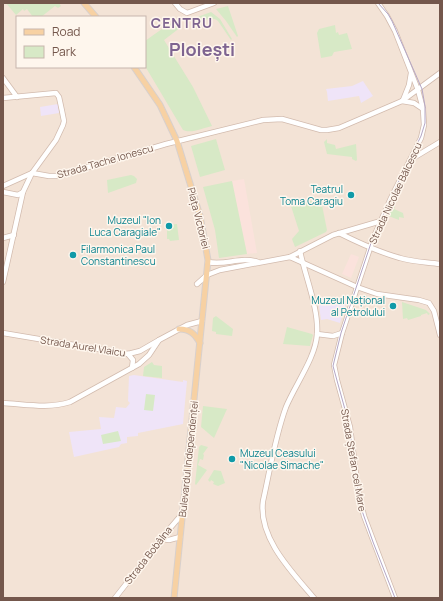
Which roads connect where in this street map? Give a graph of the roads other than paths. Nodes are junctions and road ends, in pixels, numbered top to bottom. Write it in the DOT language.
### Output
graph roads {
  1 [pos="84,3"];
  2 [pos="175,3"];
  3 [pos="214,3"];
  4 [pos="378,3"];
  5 [pos="95,16"];
  6 [pos="135,68"];
  7 [pos="411,71"];
  8 [pos="440,73"];
  9 [pos="3,78"];
  10 [pos="418,90"];
  11 [pos="15,97"];
  12 [pos="3,98"];
  13 [pos="402,101"];
  14 [pos="423,109"];
  15 [pos="177,141"];
  16 [pos="440,142"];
  17 [pos="410,160"];
  18 [pos="32,173"];
  19 [pos="13,182"];
  20 [pos="3,186"];
  21 [pos="23,191"];
  22 [pos="3,192"];
  23 [pos="14,194"];
  24 [pos="20,202"];
  25 [pos="381,221"];
  26 [pos="339,233"];
  27 [pos="14,235"];
  28 [pos="3,238"];
  29 [pos="370,248"];
  30 [pos="300,251"];
  31 [pos="290,257"];
  32 [pos="208,262"];
  33 [pos="260,262"];
  34 [pos="303,263"];
  35 [pos="440,264"];
  36 [pos="207,275"];
  37 [pos="3,282"];
  38 [pos="197,284"];
  39 [pos="357,287"];
  40 [pos="202,321"];
  41 [pos="179,329"];
  42 [pos="3,332"];
  43 [pos="342,333"];
  44 [pos="440,335"];
  45 [pos="317,336"];
  46 [pos="159,340"];
  47 [pos="200,343"];
  48 [pos="128,354"];
  49 [pos="334,365"];
  50 [pos="132,368"];
  51 [pos="3,403"];
  52 [pos="183,513"];
  53 [pos="180,537"];
  54 [pos="162,539"];
  55 [pos="115,598"];
  56 [pos="174,598"];
  57 [pos="314,598"];
  58 [pos="396,598"];
  1 -- 5 [label="main road"];
  2 -- 3 [label="main road"];
  4 -- 7 [label="main road, Strada Nicolae Bălcescu"];
  6 -- 15 [label="main road, Piața Victoriei"];
  7 -- 10 [label="main road, Strada Nicolae Bălcescu"];
  7 -- 13 [label="main road"];
  8 -- 10 [label="main road, Strada Tache Ionescu"];
  9 -- 11 [label="main road"];
  10 -- 13 [label="main road, Strada Tache Ionescu"];
  10 -- 14 [label="main road, Strada Nicolae Bălcescu"];
  11 -- 12 [label="main road"];
  11 -- 18 [label="main road"];
  13 -- 14 [label="main road"];
  13 -- 15 [label="main road, Strada Tache Ionescu"];
  14 -- 17 [label="main road, Strada Nicolae Bălcescu"];
  15 -- 18 [label="main road, Strada Tache Ionescu"];
  15 -- 32 [label="main road, Piața Victoriei"];
  16 -- 17 [label="main road"];
  17 -- 25 [label="main road, Strada Nicolae Bălcescu"];
  18 -- 19 [label="main road"];
  18 -- 21 [label="main road"];
  19 -- 20 [label="main road"];
  19 -- 21 [label="main road"];
  19 -- 23 [label="main road"];
  21 -- 23 [label="main road"];
  21 -- 24 [label="main road"];
  22 -- 23 [label="main road"];
  23 -- 24 [label="main road"];
  24 -- 27 [label="main road"];
  25 -- 26 [label="main road"];
  25 -- 29 [label="main road, Strada Nicolae Bălcescu"];
  26 -- 29 [label="main road"];
  26 -- 30 [label="main road"];
  27 -- 28 [label="main road"];
  27 -- 37 [label="main road"];
  29 -- 35 [label="main road"];
  29 -- 39 [label="main road, Strada Nicolae Bălcescu"];
  30 -- 31 [label="main road"];
  30 -- 34 [label="main road"];
  31 -- 33 [label="main road"];
  31 -- 34 [label="main road"];
  32 -- 33 [label="main road"];
  32 -- 36 [label="main road, Piața Victoriei"];
  33 -- 36 [label="main road"];
  34 -- 39 [label="main road"];
  34 -- 45 [label="main road"];
  36 -- 38 [label="main road"];
  36 -- 40 [label="main road, Piața Victoriei"];
  39 -- 43 [label="main road, Strada Nicolae Bălcescu"];
  39 -- 44 [label="main road"];
  40 -- 41 [label="main road, Strada Aurel Vlaicu"];
  40 -- 47 [label="main road, Bulevardul Independenței"];
  41 -- 46 [label="main road, Strada Aurel Vlaicu"];
  41 -- 47 [label="main road"];
  42 -- 48 [label="main road, Strada Aurel Vlaicu"];
  43 -- 45 [label="main road"];
  43 -- 49 [label="main road, Strada Nicolae Bălcescu"];
  45 -- 57 [label="main road"];
  46 -- 48 [label="main road, Strada Aurel Vlaicu"];
  46 -- 50 [label="main road"];
  47 -- 52 [label="main road, Bulevardul Independenței"];
  48 -- 50 [label="main road"];
  49 -- 58 [label="main road, Strada Ștefan cel Mare"];
  50 -- 51 [label="main road"];
  52 -- 53 [label="main road, Bulevardul Independenței"];
  52 -- 54 [label="main road, Strada Bobâlna"];
  53 -- 54 [label="main road"];
  53 -- 56 [label="main road, Bulevardul Independenței"];
  54 -- 55 [label="main road, Strada Bobâlna"];
}
